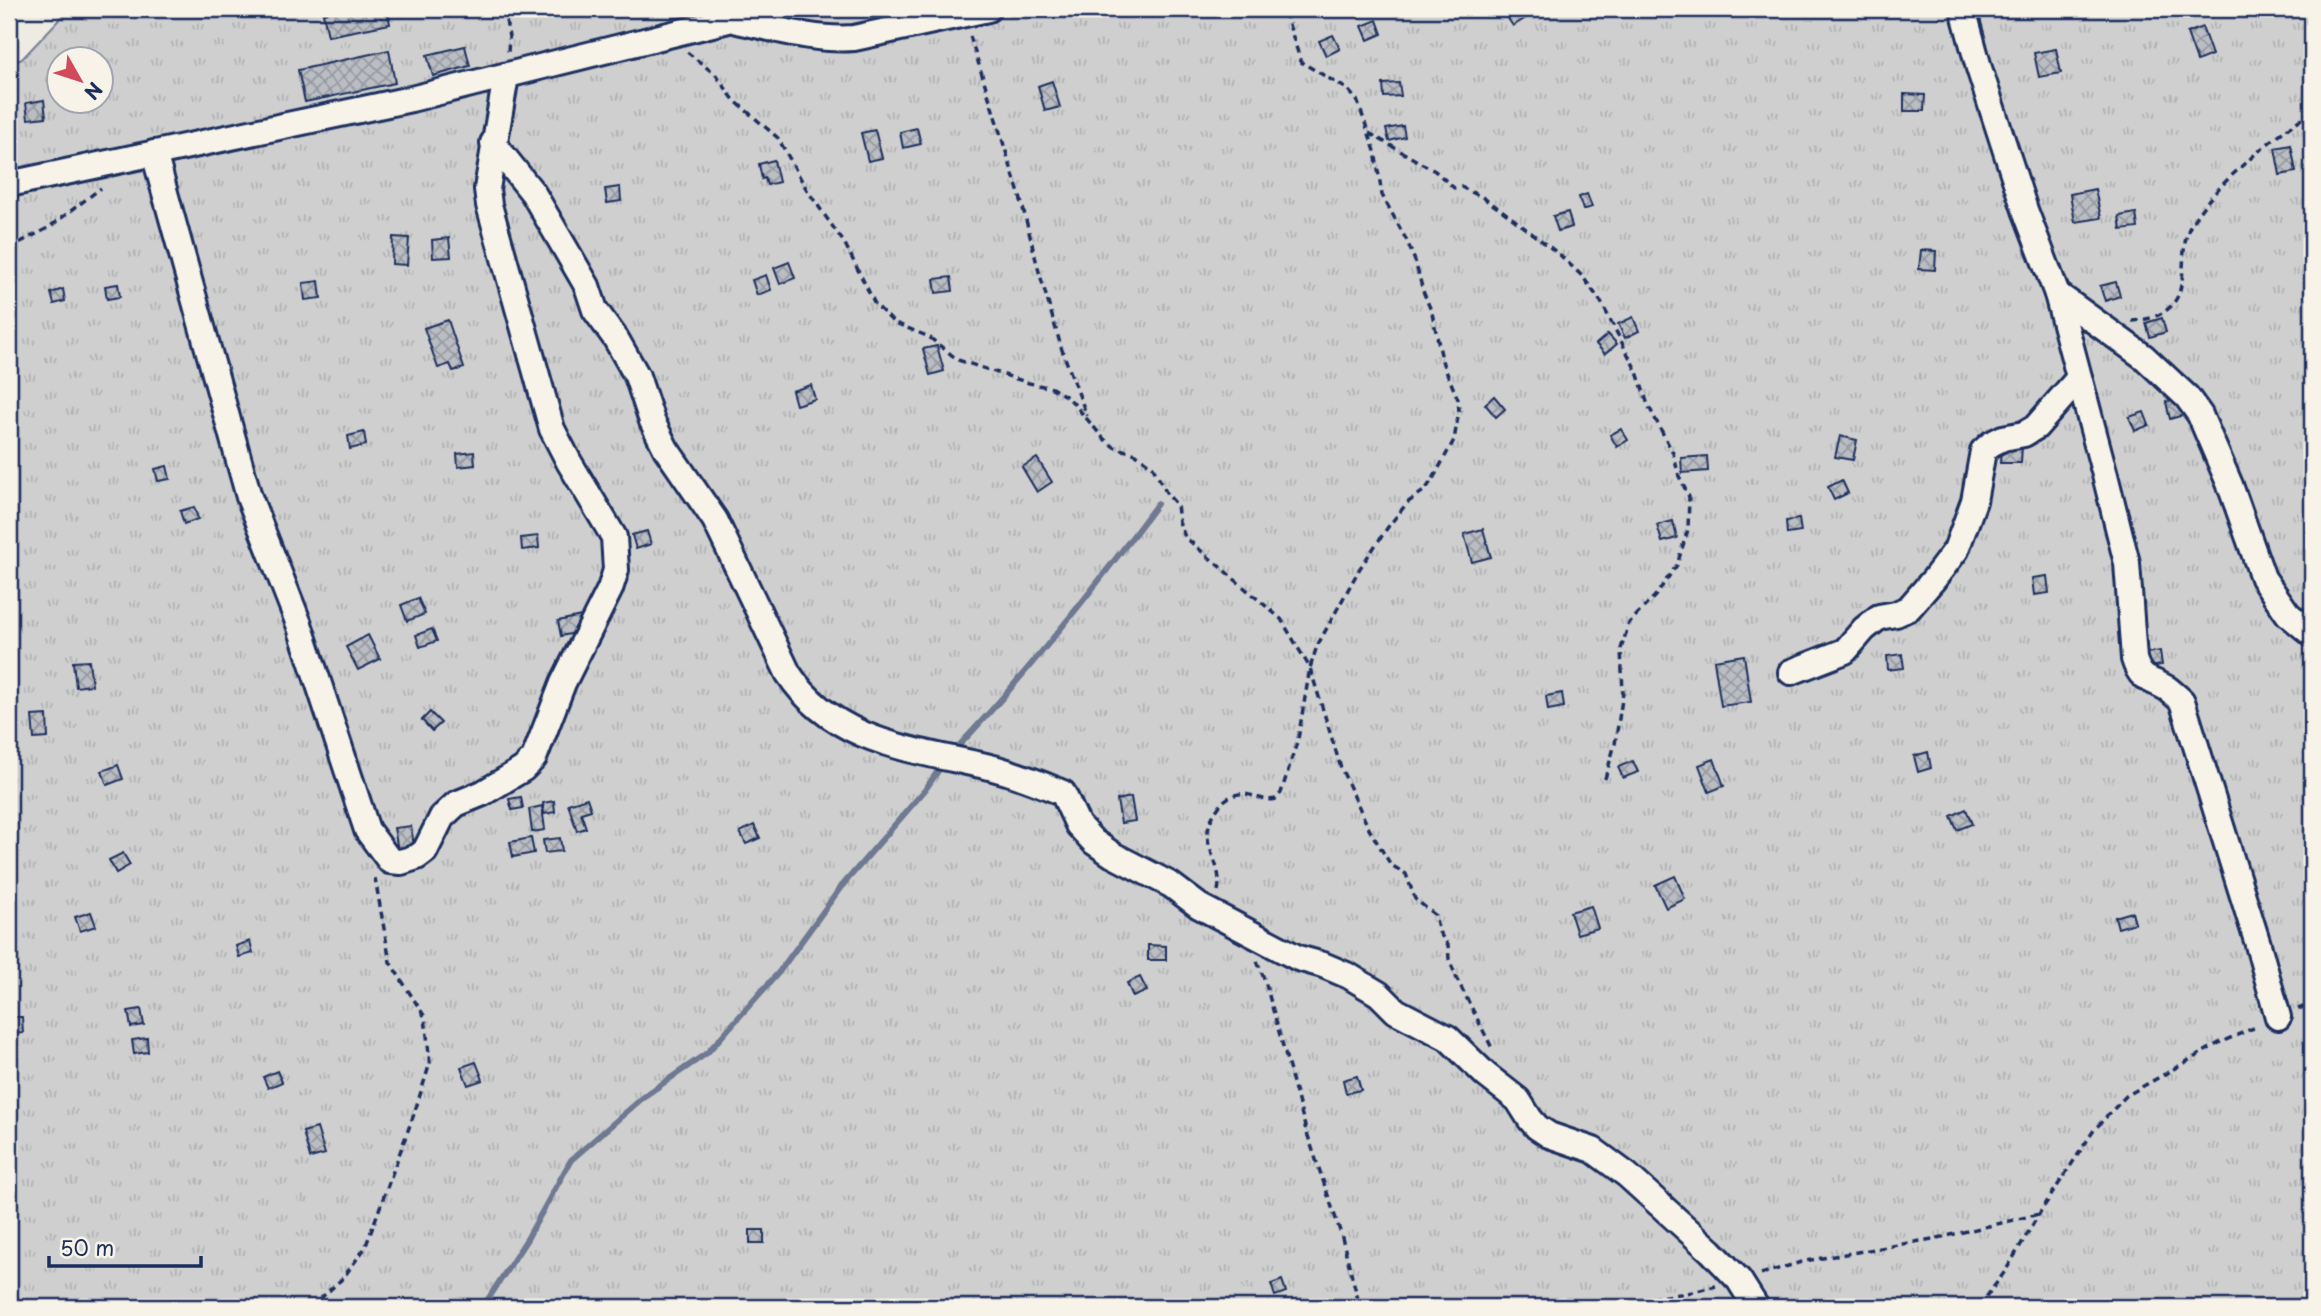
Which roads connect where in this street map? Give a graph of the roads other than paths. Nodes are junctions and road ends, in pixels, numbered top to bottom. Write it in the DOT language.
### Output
graph roads {
  1 [pos="772,9"];
  2 [pos="988,9"];
  3 [pos="1963,9"];
  4 [pos="731,19"];
  5 [pos="506,76"];
  6 [pos="493,143"];
  7 [pos="154,153"];
  8 [pos="9,184"];
  9 [pos="2057,294"];
  10 [pos="2079,379"];
  11 [pos="2312,634"];
  12 [pos="1791,672"];
  13 [pos="2278,1017"];
  14 [pos="1756,1307"];
  1 -- 4 [label="street"];
  2 -- 4 [label="street"];
  3 -- 9 [label="street"];
  4 -- 5 [label="street"];
  5 -- 6 [label="street"];
  5 -- 7 [label="street"];
  6 -- 7 [label="street"];
  6 -- 14 [label="street"];
  7 -- 8 [label="street"];
  9 -- 10 [label="street"];
  9 -- 11 [label="street"];
  10 -- 12 [label="street"];
  10 -- 13 [label="street"];
}
